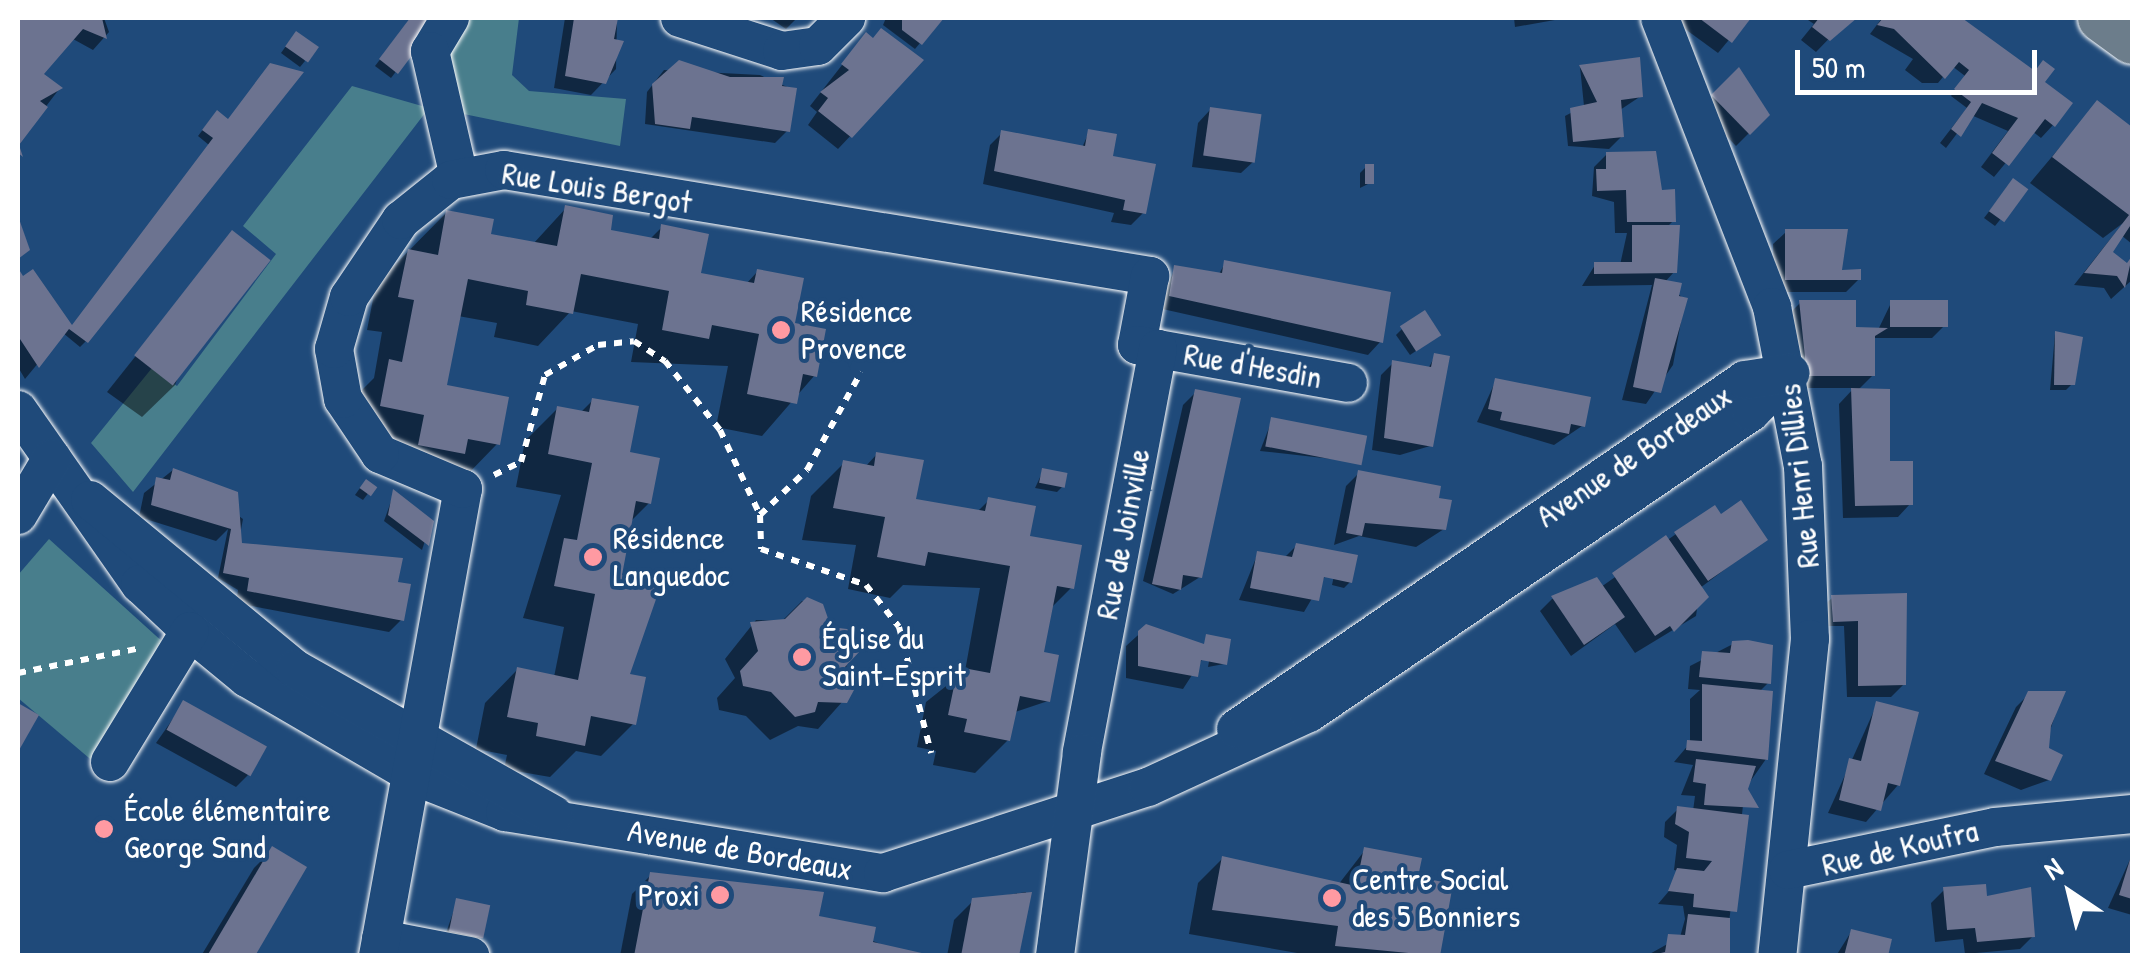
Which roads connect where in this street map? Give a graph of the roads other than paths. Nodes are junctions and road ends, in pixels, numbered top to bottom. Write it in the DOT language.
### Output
graph roads {
  1 [pos="450,18"];
  2 [pos="680,18"];
  3 [pos="846,18"];
  4 [pos="1660,18"];
  5 [pos="2102,18"];
  6 [pos="2132,40"];
  7 [pos="459,177"];
  8 [pos="1158,349"];
  9 [pos="1790,373"];
  10 [pos="1348,383"];
  11 [pos="18,410"];
  12 [pos="52,458"];
  13 [pos="75,490"];
  14 [pos="18,515"];
  15 [pos="186,640"];
  16 [pos="420,759"];
  17 [pos="110,762"];
  18 [pos="1079,810"];
  19 [pos="2132,814"];
  20 [pos="1788,870"];
  21 [pos="380,947"];
  22 [pos="470,956"];
  23 [pos="1055,956"];
  24 [pos="1776,956"];
  1 -- 7 [label="street"];
  2 -- 3 [label="street"];
  4 -- 9 [label="street, Rue Henri Dillies"];
  5 -- 6 [label="main road"];
  7 -- 8 [label="street, Rue Louis Bergot"];
  7 -- 16 [label="street, Rue Louis Bergot"];
  8 -- 10 [label="street, Rue d'Hesdin"];
  8 -- 18 [label="street, Rue de Joinville"];
  9 -- 18 [label="street, Avenue de Bordeaux"];
  9 -- 20 [label="street, Rue Henri Dillies"];
  11 -- 12 [label="street, Avenue de Bordeaux"];
  12 -- 13 [label="street, Avenue de Bordeaux"];
  12 -- 14 [label="street"];
  13 -- 15 [label="street, Avenue de Bordeaux"];
  13 -- 16 [label="street, Avenue de Bordeaux"];
  15 -- 16 [label="street, Avenue de Bordeaux"];
  15 -- 17 [label="street"];
  16 -- 18 [label="street, Avenue de Bordeaux"];
  16 -- 21 [label="street"];
  18 -- 23 [label="street, Rue de Joinville"];
  19 -- 20 [label="street, Rue de Koufra"];
  20 -- 24 [label="street, Rue Henri Dillies"];
  21 -- 22 [label="street"];
}
